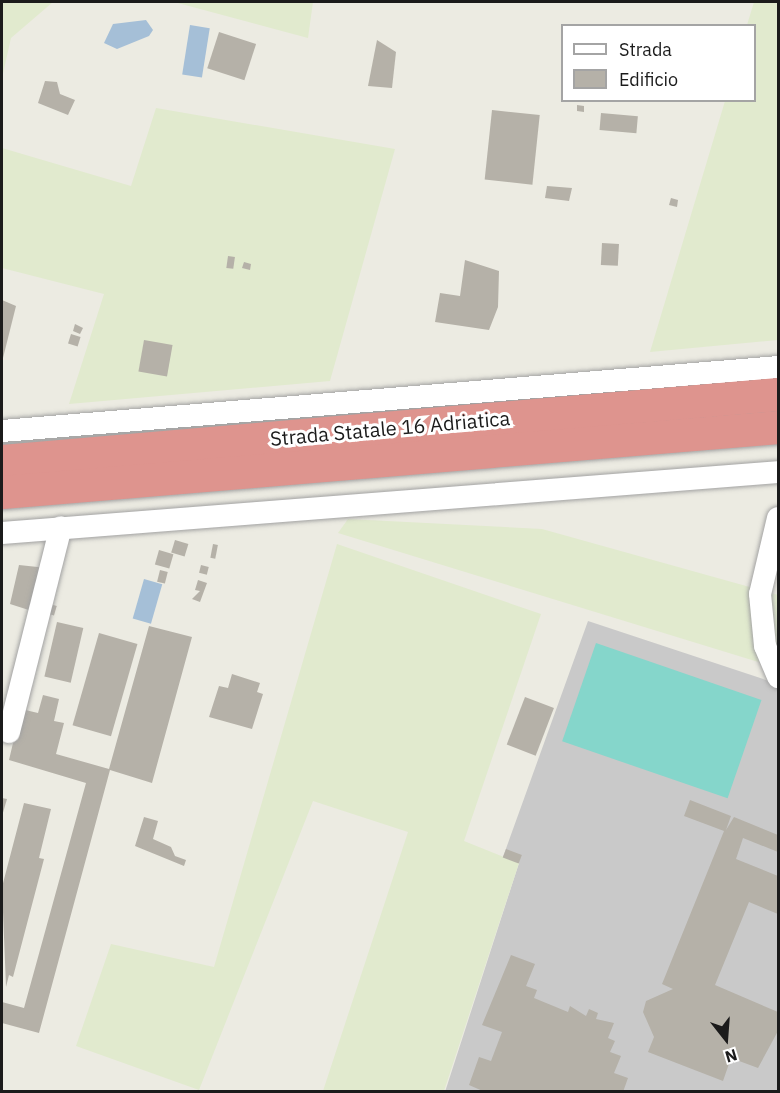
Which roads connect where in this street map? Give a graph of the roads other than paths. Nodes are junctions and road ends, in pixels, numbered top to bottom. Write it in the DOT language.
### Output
graph roads {
  1 [pos="778,367"];
  2 [pos="778,394"];
  3 [pos="778,427"];
  4 [pos="2,431"];
  5 [pos="2,461"];
  6 [pos="778,472"];
  7 [pos="2,492"];
  8 [pos="778,518"];
  9 [pos="61,527"];
  10 [pos="2,533"];
  11 [pos="778,677"];
  12 [pos="9,732"];
  1 -- 4 [label="street"];
  2 -- 5 [label="highway, Strada Statale 16 Adriatica"];
  3 -- 7 [label="highway, Strada Statale 16 Adriatica"];
  6 -- 9 [label="street"];
  8 -- 11 [label="street"];
  9 -- 10 [label="street"];
  9 -- 12 [label="street"];
}
